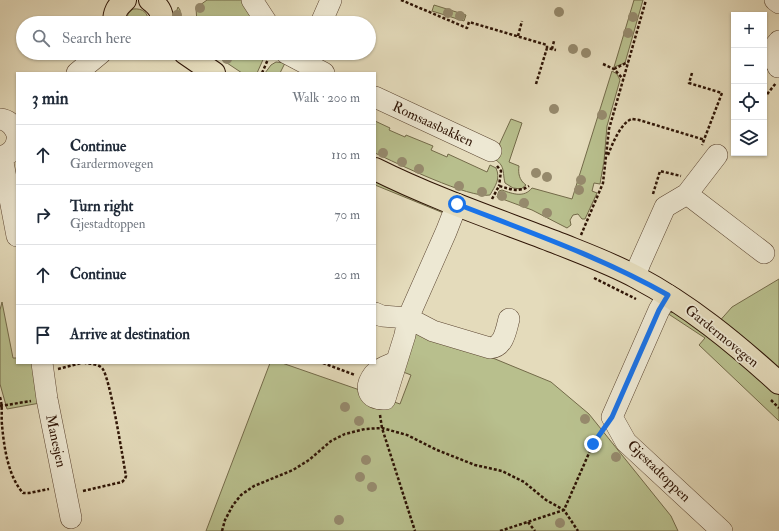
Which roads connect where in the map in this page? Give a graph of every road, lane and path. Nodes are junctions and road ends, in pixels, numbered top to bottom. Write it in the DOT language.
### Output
graph roads {
  1 [pos="252,0"];
  2 [pos="331,0"];
  3 [pos="401,0"];
  4 [pos="646,0"];
  5 [pos="775,0"];
  6 [pos="779,3"];
  7 [pos="262,16"];
  8 [pos="323,16"];
  9 [pos="522,21"];
  10 [pos="518,37"];
  11 [pos="554,41"];
  12 [pos="779,41"];
  13 [pos="547,48"];
  14 [pos="552,49"];
  15 [pos="556,50"];
  16 [pos="195,60"];
  17 [pos="268,60"];
  18 [pos="304,60"];
  19 [pos="628,62"];
  20 [pos="603,64"];
  21 [pos="775,68"];
  22 [pos="614,69"];
  23 [pos="213,72"];
  24 [pos="262,72"];
  25 [pos="322,72"];
  26 [pos="692,72"];
  27 [pos="623,79"];
  28 [pos="536,84"];
  29 [pos="767,90"];
  30 [pos="376,98"];
  31 [pos="13,129"];
  32 [pos="16,140"];
  33 [pos="16,145"];
  34 [pos="708,147"];
  35 [pos="607,156"];
  36 [pos="1,157"];
  37 [pos="493,157"];
  38 [pos="376,169"];
  39 [pos="499,186"];
  40 [pos="529,186"];
  41 [pos="687,186"];
  42 [pos="492,199"];
  43 [pos="651,201"];
  44 [pos="457,204"];
  45 [pos="16,231"];
  46 [pos="580,237"];
  47 [pos="764,253"];
  48 [pos="590,276"];
  49 [pos="635,276"];
  50 [pos="664,303"];
  51 [pos="376,313"];
  52 [pos="408,318"];
  53 [pos="509,319"];
  54 [pos="396,362"];
  55 [pos="73,364"];
  56 [pos="89,364"];
  57 [pos="326,364"];
  58 [pos="43,368"];
  59 [pos="371,380"];
  60 [pos="773,390"];
  61 [pos="0,397"];
  62 [pos="47,399"];
  63 [pos="385,399"];
  64 [pos="1,406"];
  65 [pos="779,408"];
  66 [pos="612,417"];
  67 [pos="382,428"];
  68 [pos="66,490"];
  69 [pos="564,510"];
  70 [pos="72,518"];
  71 [pos="528,522"];
  72 [pos="222,531"];
  73 [pos="414,531"];
  74 [pos="500,531"];
  75 [pos="535,531"];
  76 [pos="578,531"];
  77 [pos="722,531"];
  1 -- 7 [label="street"];
  2 -- 8 [label="street"];
  3 -- 10 [label="path"];
  4 -- 19 [label="path"];
  5 -- 6 [label="street"];
  9 -- 10 [label="path"];
  10 -- 13 [label="path"];
  11 -- 14 [label="path"];
  12 -- 21 [label="street"];
  13 -- 14 [label="path"];
  13 -- 28 [label="path"];
  14 -- 15 [label="path"];
  16 -- 23 [label="main road"];
  17 -- 24 [label="path"];
  18 -- 25 [label="street"];
  19 -- 22 [label="path"];
  19 -- 27 [label="path"];
  20 -- 22 [label="path"];
  21 -- 29 [label="path"];
  22 -- 27 [label="path"];
  26 -- 34 [label="path"];
  27 -- 35 [label="path"];
  30 -- 37 [label="street, Romsaasbakken"];
  31 -- 32 [label="street"];
  33 -- 36 [label="street"];
  34 -- 35 [label="path"];
  34 -- 41 [label="street"];
  35 -- 46 [label="path"];
  36 -- 45 [label="street"];
  37 -- 39 [label="path"];
  38 -- 44 [label="main road, Gardermovegen"];
  39 -- 40 [label="path"];
  39 -- 42 [label="path"];
  41 -- 43 [label="path"];
  41 -- 47 [label="street"];
  41 -- 49 [label="street"];
  44 -- 49 [label="main road, Gardermovegen"];
  44 -- 52 [label="street"];
  48 -- 50 [label="path"];
  49 -- 50 [label="main road, Gardermovegen"];
  50 -- 60 [label="main road, Gardermovegen"];
  50 -- 66 [label="street"];
  51 -- 52 [label="street"];
  52 -- 53 [label="street"];
  52 -- 54 [label="street"];
  54 -- 59 [label="street"];
  54 -- 63 [label="street"];
  55 -- 58 [label="path"];
  56 -- 68 [label="path"];
  57 -- 59 [label="path"];
  58 -- 62 [label="street, Manesjen"];
  59 -- 63 [label="street"];
  60 -- 65 [label="path"];
  61 -- 64 [label="path"];
  62 -- 64 [label="path"];
  62 -- 68 [label="street, Manesjen"];
  63 -- 67 [label="path"];
  64 -- 68 [label="path"];
  66 -- 69 [label="path"];
  66 -- 77 [label="street, Gjestadtoppen"];
  67 -- 69 [label="path"];
  67 -- 72 [label="path"];
  67 -- 73 [label="path"];
  68 -- 70 [label="street, Manesjen"];
  69 -- 71 [label="path"];
  69 -- 76 [label="path"];
  71 -- 74 [label="path"];
  71 -- 75 [label="path"];
}
